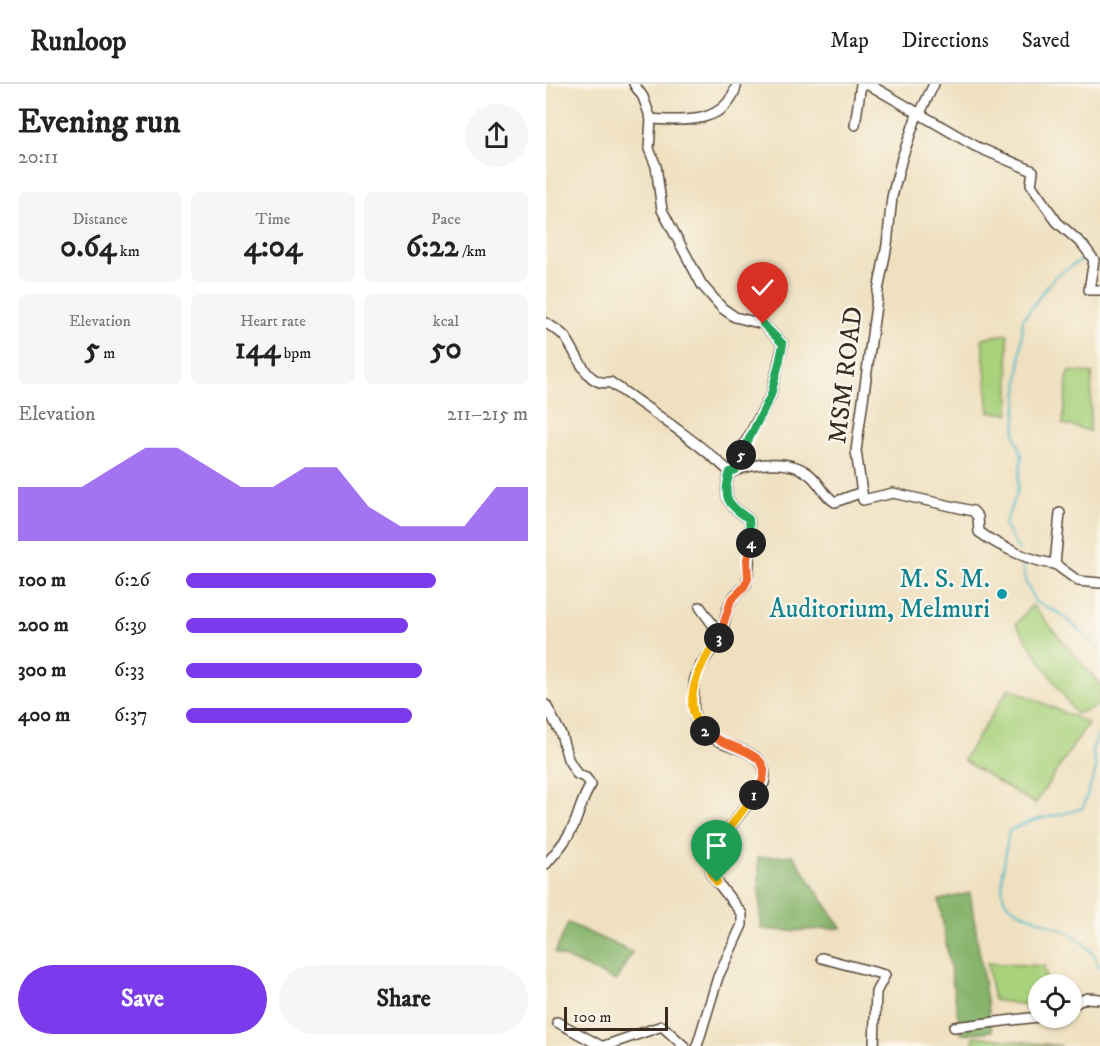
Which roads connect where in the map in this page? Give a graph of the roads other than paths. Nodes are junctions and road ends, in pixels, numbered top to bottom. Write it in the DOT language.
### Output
graph roads {
  1 [pos="634,84"];
  2 [pos="737,84"];
  3 [pos="861,84"];
  4 [pos="868,84"];
  5 [pos="934,84"];
  6 [pos="919,113"];
  7 [pos="651,119"];
  8 [pos="855,125"];
  9 [pos="1100,290"];
  10 [pos="546,323"];
  11 [pos="733,471"];
  12 [pos="862,492"];
  13 [pos="1060,513"];
  14 [pos="1055,564"];
  15 [pos="1100,583"];
  16 [pos="700,607"];
  17 [pos="721,636"];
  18 [pos="546,705"];
  19 [pos="546,864"];
  20 [pos="822,957"];
  21 [pos="1100,999"];
  22 [pos="1082,1000"];
  23 [pos="1028,1018"];
  24 [pos="557,1022"];
  25 [pos="954,1027"];
  26 [pos="602,1046"];
  27 [pos="684,1046"];
  28 [pos="697,1046"];
  29 [pos="874,1046"];
  1 -- 7 [label="street"];
  2 -- 7 [label="street"];
  3 -- 8 [label="street"];
  4 -- 6 [label="street"];
  5 -- 6 [label="street, MSM ROAD"];
  6 -- 9 [label="street"];
  6 -- 12 [label="street, MSM ROAD"];
  7 -- 11 [label="street"];
  10 -- 11 [label="street"];
  11 -- 12 [label="street"];
  11 -- 17 [label="street"];
  12 -- 14 [label="street"];
  13 -- 14 [label="street"];
  14 -- 15 [label="street"];
  16 -- 17 [label="street"];
  17 -- 28 [label="street"];
  18 -- 19 [label="street"];
  20 -- 29 [label="street"];
  21 -- 22 [label="street"];
  23 -- 25 [label="street"];
  24 -- 26 [label="street"];
  26 -- 27 [label="street"];
}
